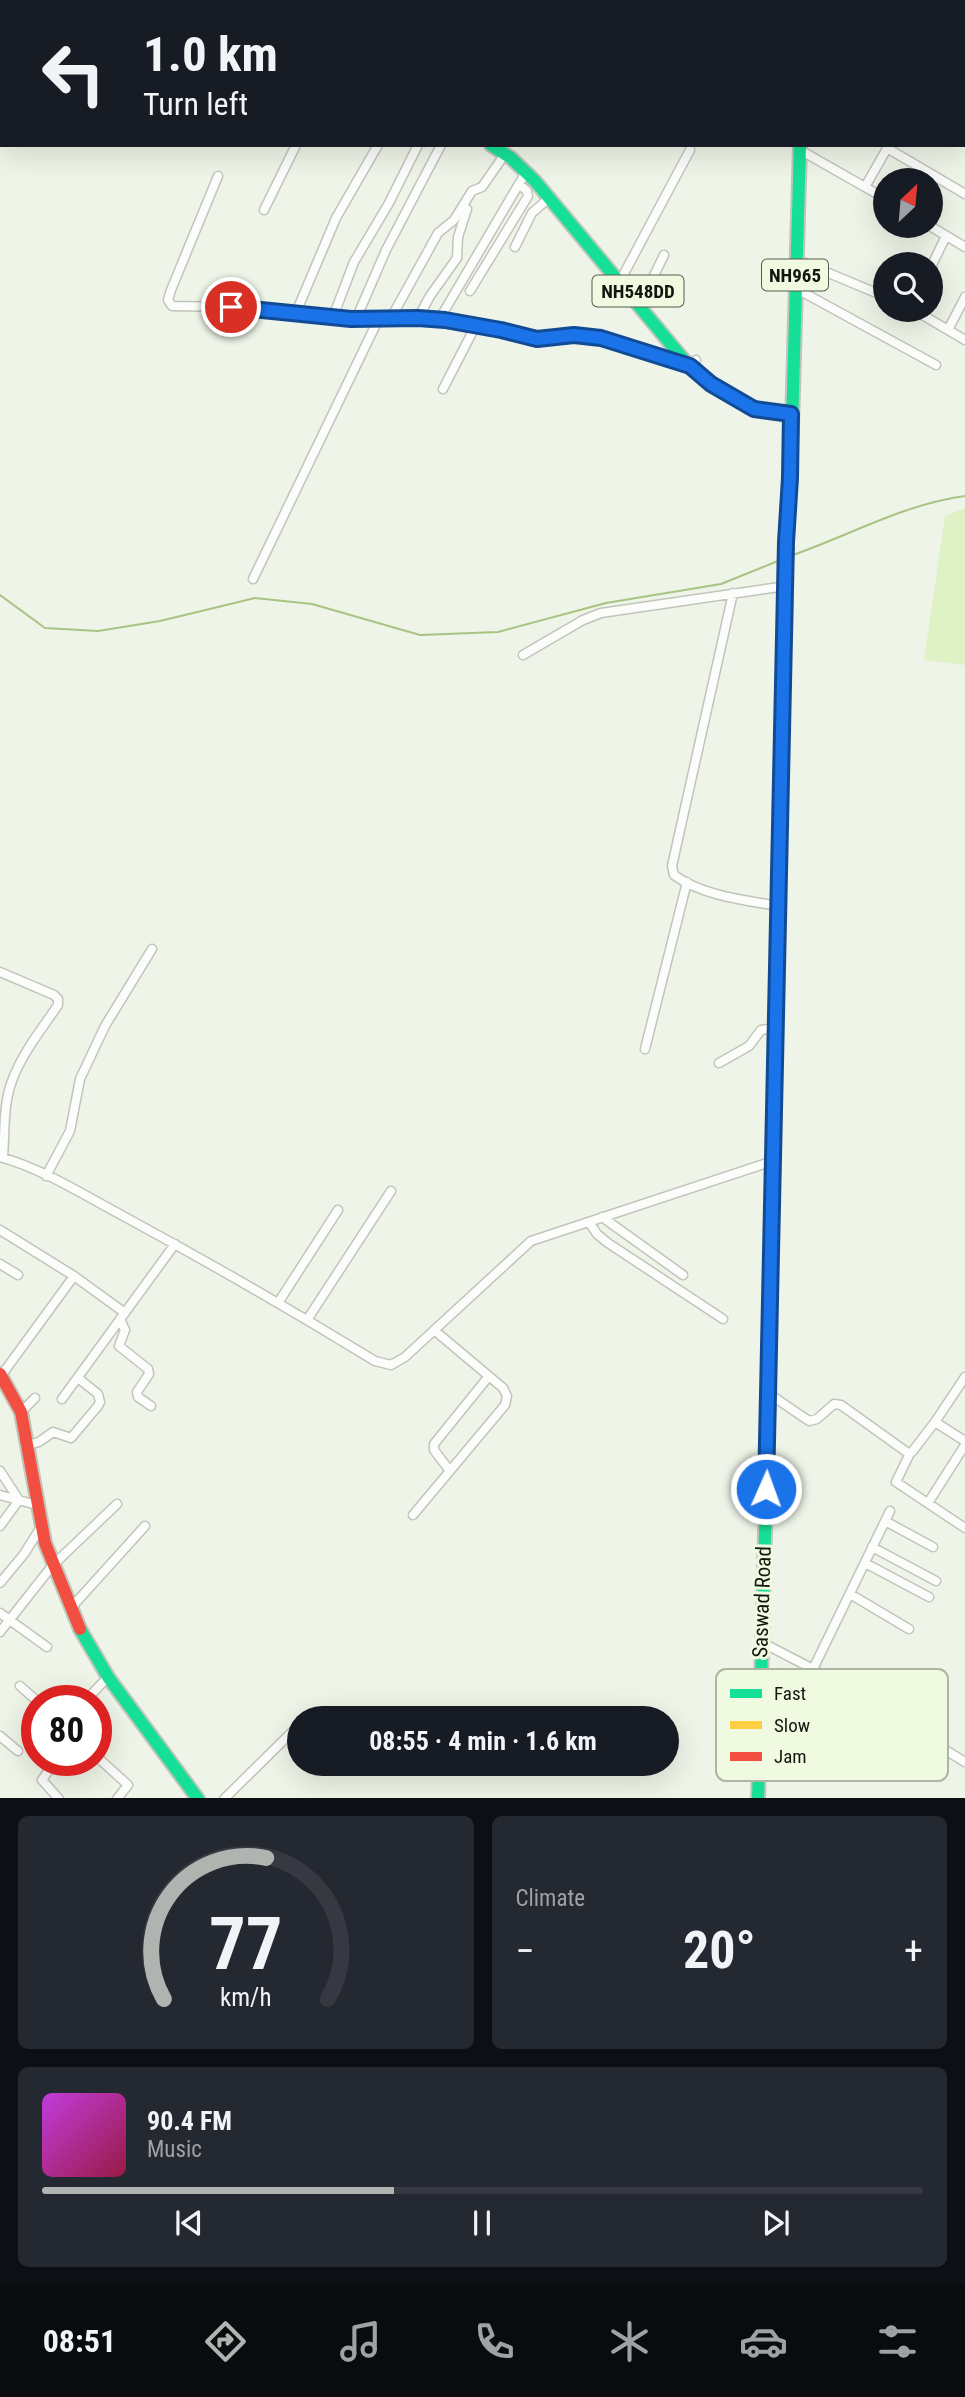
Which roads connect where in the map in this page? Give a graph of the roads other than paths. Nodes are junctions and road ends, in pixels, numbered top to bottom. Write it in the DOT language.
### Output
graph roads {
  1 [pos="295,147"];
  2 [pos="377,147"];
  3 [pos="417,147"];
  4 [pos="440,147"];
  5 [pos="799,147"];
  6 [pos="887,147"];
  7 [pos="890,147"];
  8 [pos="506,150"];
  9 [pos="690,150"];
  10 [pos="526,172"];
  11 [pos="218,176"];
  12 [pos="519,184"];
  13 [pos="865,187"];
  14 [pos="477,191"];
  15 [pos="873,192"];
  16 [pos="965,194"];
  17 [pos="549,198"];
  18 [pos="264,210"];
  19 [pos="571,220"];
  20 [pos="943,234"];
  21 [pos="946,236"];
  22 [pos="515,247"];
  23 [pos="965,247"];
  24 [pos="938,252"];
  25 [pos="664,254"];
  26 [pos="795,259"];
  27 [pos="621,279"];
  28 [pos="795,288"];
  29 [pos="470,291"];
  30 [pos="873,292"];
  31 [pos="965,297"];
  32 [pos="643,298"];
  33 [pos="295,315"];
  34 [pos="333,317"];
  35 [pos="379,318"];
  36 [pos="391,318"];
  37 [pos="418,318"];
  38 [pos="356,319"];
  39 [pos="439,320"];
  40 [pos="934,322"];
  41 [pos="476,325"];
  42 [pos="948,330"];
  43 [pos="965,340"];
  44 [pos="693,363"];
  45 [pos="936,365"];
  46 [pos="443,389"];
  47 [pos="792,409"];
  48 [pos="253,579"];
  49 [pos="786,586"];
  50 [pos="733,593"];
  51 [pos="523,655"];
  52 [pos="687,883"];
  53 [pos="778,906"];
  54 [pos="152,949"];
  55 [pos="0,972"];
  56 [pos="776,1028"];
  57 [pos="645,1049"];
  58 [pos="719,1063"];
  59 [pos="1,1157"];
  60 [pos="773,1161"];
  61 [pos="46,1176"];
  62 [pos="391,1191"];
  63 [pos="338,1209"];
  64 [pos="602,1217"];
  65 [pos="589,1222"];
  66 [pos="0,1230"];
  67 [pos="175,1244"];
  68 [pos="0,1265"];
  69 [pos="18,1275"];
  70 [pos="683,1275"];
  71 [pos="74,1276"];
  72 [pos="278,1303"];
  73 [pos="122,1316"];
  74 [pos="723,1319"];
  75 [pos="307,1320"];
  76 [pos="434,1330"];
  77 [pos="0,1375"];
  78 [pos="489,1376"];
  79 [pos="965,1377"];
  80 [pos="78,1378"];
  81 [pos="768,1393"];
  82 [pos="35,1398"];
  83 [pos="62,1399"];
  84 [pos="151,1406"];
  85 [pos="21,1412"];
  86 [pos="935,1422"];
  87 [pos="964,1440"];
  88 [pos="25,1446"];
  89 [pos="910,1453"];
  90 [pos="0,1471"];
  91 [pos="450,1471"];
  92 [pos="0,1494"];
  93 [pos="19,1500"];
  94 [pos="928,1503"];
  95 [pos="117,1504"];
  96 [pos="37,1505"];
  97 [pos="890,1511"];
  98 [pos="414,1515"];
  99 [pos="885,1521"];
  100 [pos="0,1526"];
  101 [pos="145,1526"];
  102 [pos="41,1527"];
  103 [pos="965,1528"];
  104 [pos="873,1547"];
  105 [pos="933,1547"];
  106 [pos="865,1563"];
  107 [pos="52,1566"];
  108 [pos="936,1581"];
  109 [pos="0,1583"];
  110 [pos="849,1594"];
  111 [pos="929,1597"];
  112 [pos="70,1609"];
  113 [pos="0,1613"];
  114 [pos="9,1620"];
  115 [pos="909,1629"];
  116 [pos="0,1632"];
  117 [pos="761,1642"];
  118 [pos="47,1647"];
  119 [pos="760,1669"];
  120 [pos="813,1669"];
  121 [pos="108,1677"];
  122 [pos="100,1685"];
  123 [pos="0,1736"];
  124 [pos="287,1737"];
  125 [pos="18,1751"];
  126 [pos="948,1752"];
  127 [pos="965,1762"];
  128 [pos="112,1770"];
  129 [pos="45,1776"];
  130 [pos="59,1798"];
  131 [pos="117,1798"];
  132 [pos="198,1798"];
  133 [pos="224,1798"];
  1 -- 18 [label="street"];
  2 -- 33 [label="street"];
  3 -- 34 [label="street"];
  4 -- 38 [label="street"];
  5 -- 13 [label="street"];
  5 -- 26 [label="main road, Saswad Road / NH965"];
  6 -- 13 [label="street"];
  7 -- 16 [label="street"];
  8 -- 10 [label="main road, NH548DD"];
  8 -- 14 [label="street"];
  8 -- 19 [label="main road, NH548DD"];
  9 -- 27 [label="street"];
  10 -- 12 [label="street"];
  10 -- 17 [label="main road, NH548DD"];
  11 -- 33 [label="street"];
  12 -- 29 [label="street"];
  12 -- 39 [label="street"];
  13 -- 15 [label="street"];
  14 -- 36 [label="street"];
  14 -- 37 [label="street"];
  17 -- 19 [label="main road, NH548DD"];
  17 -- 22 [label="street"];
  19 -- 27 [label="main road, NH548DD"];
  20 -- 21 [label="street"];
  21 -- 23 [label="street"];
  21 -- 24 [label="street"];
  25 -- 32 [label="street"];
  26 -- 28 [label="main road, Saswad Road / NH965"];
  26 -- 30 [label="street"];
  27 -- 32 [label="main road, NH548DD"];
  27 -- 44 [label="main road, NH548DD"];
  28 -- 45 [label="street"];
  28 -- 47 [label="main road, Saswad Road / NH965"];
  31 -- 42 [label="street"];
  32 -- 44 [label="main road, NH548DD"];
  33 -- 34 [label="street"];
  34 -- 38 [label="street"];
  35 -- 36 [label="street"];
  35 -- 38 [label="street"];
  35 -- 48 [label="street"];
  36 -- 37 [label="street"];
  37 -- 39 [label="street"];
  39 -- 41 [label="street"];
  40 -- 42 [label="street"];
  41 -- 44 [label="street"];
  41 -- 46 [label="street"];
  42 -- 43 [label="street"];
  44 -- 47 [label="main road, NH548DD"];
  47 -- 49 [label="main road, Saswad Road"];
  49 -- 50 [label="street"];
  49 -- 53 [label="main road, Saswad Road"];
  50 -- 51 [label="street"];
  50 -- 52 [label="street"];
  52 -- 53 [label="street"];
  52 -- 57 [label="street"];
  53 -- 56 [label="main road, Saswad Road"];
  54 -- 61 [label="street"];
  55 -- 59 [label="street"];
  56 -- 58 [label="street"];
  56 -- 60 [label="main road, Saswad Road"];
  59 -- 61 [label="street"];
  60 -- 64 [label="street"];
  60 -- 81 [label="main road, Saswad Road"];
  61 -- 67 [label="street"];
  62 -- 75 [label="street"];
  63 -- 72 [label="street"];
  64 -- 65 [label="street"];
  64 -- 70 [label="street"];
  65 -- 74 [label="street"];
  65 -- 76 [label="street"];
  66 -- 71 [label="street"];
  67 -- 72 [label="street"];
  67 -- 73 [label="street"];
  68 -- 69 [label="street"];
  71 -- 73 [label="street"];
  71 -- 77 [label="street"];
  72 -- 75 [label="street"];
  73 -- 80 [label="street"];
  73 -- 84 [label="street"];
  75 -- 76 [label="street"];
  76 -- 78 [label="street"];
  77 -- 85 [label="main road"];
  78 -- 91 [label="street"];
  78 -- 91 [label="street"];
  79 -- 86 [label="street"];
  80 -- 83 [label="street"];
  80 -- 88 [label="street"];
  81 -- 89 [label="street"];
  81 -- 117 [label="main road, Saswad Road"];
  82 -- 85 [label="street"];
  85 -- 88 [label="main road"];
  86 -- 87 [label="street"];
  86 -- 89 [label="street"];
  87 -- 94 [label="street"];
  88 -- 96 [label="main road"];
  89 -- 94 [label="street"];
  90 -- 93 [label="street"];
  91 -- 98 [label="street"];
  92 -- 93 [label="street"];
  93 -- 96 [label="street"];
  93 -- 100 [label="street"];
  94 -- 103 [label="street"];
  95 -- 107 [label="street"];
  96 -- 102 [label="main road"];
  97 -- 99 [label="street"];
  99 -- 104 [label="street"];
  99 -- 105 [label="street"];
  101 -- 112 [label="street"];
  102 -- 107 [label="main road"];
  102 -- 109 [label="street"];
  104 -- 106 [label="street"];
  104 -- 108 [label="street"];
  106 -- 110 [label="street"];
  106 -- 111 [label="street"];
  107 -- 112 [label="main road"];
  107 -- 114 [label="street"];
  110 -- 115 [label="street"];
  110 -- 120 [label="street"];
  112 -- 121 [label="main road"];
  113 -- 114 [label="street"];
  114 -- 116 [label="street"];
  114 -- 118 [label="street"];
  117 -- 119 [label="main road, Saswad Road"];
  117 -- 120 [label="street"];
  121 -- 122 [label="street"];
  121 -- 132 [label="main road"];
  123 -- 125 [label="street"];
  124 -- 133 [label="street"];
  126 -- 127 [label="street"];
  128 -- 131 [label="street"];
  129 -- 130 [label="street"];
}
